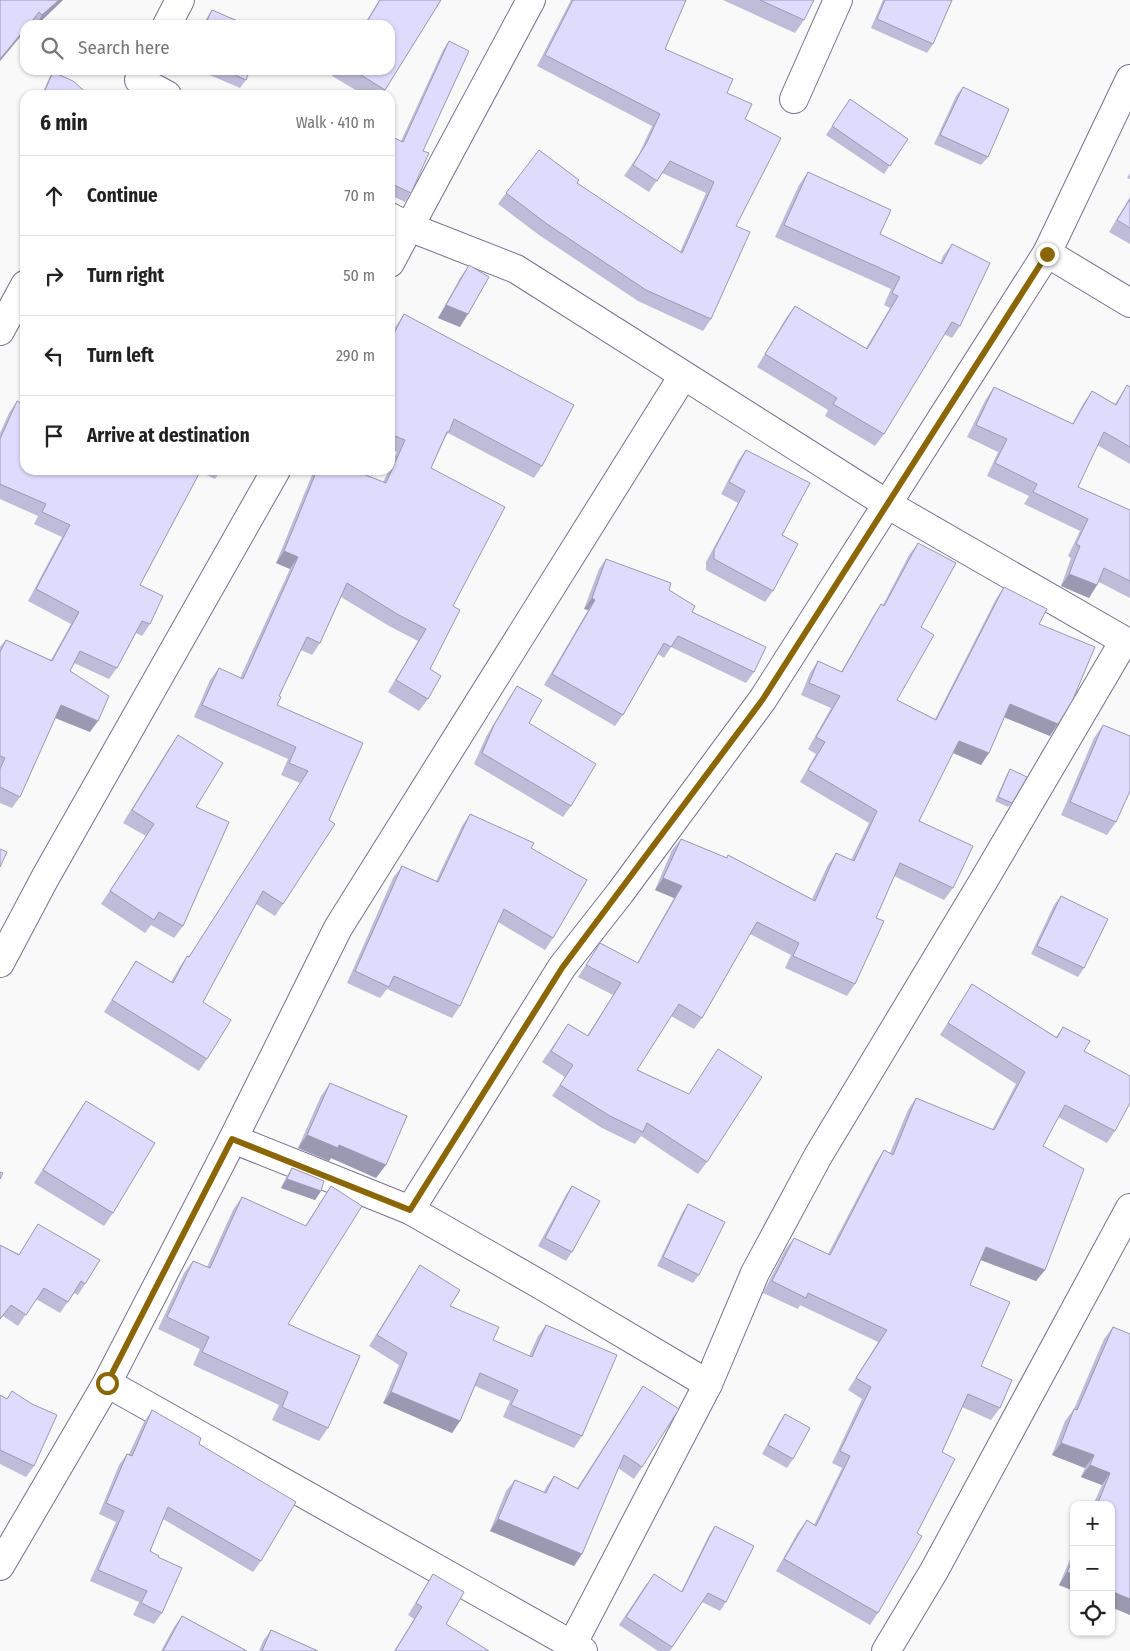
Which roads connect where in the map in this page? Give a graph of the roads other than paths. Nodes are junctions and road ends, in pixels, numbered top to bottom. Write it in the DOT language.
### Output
graph roads {
  1 [pos="180,0"];
  2 [pos="531,0"];
  3 [pos="838,0"];
  4 [pos="170,20"];
  5 [pos="1130,79"];
  6 [pos="138,82"];
  7 [pos="156,90"];
  8 [pos="794,99"];
  9 [pos="400,222"];
  10 [pos="395,242"];
  11 [pos="1047,254"];
  12 [pos="20,295"];
  13 [pos="1130,303"];
  14 [pos="0,331"];
  15 [pos="683,376"];
  16 [pos="273,475"];
  17 [pos="887,504"];
  18 [pos="1127,642"];
  19 [pos="0,963"];
  20 [pos="232,1139"];
  21 [pos="1130,1208"];
  22 [pos="410,1210"];
  23 [pos="107,1383"];
  24 [pos="708,1384"];
  25 [pos="0,1566"];
  26 [pos="577,1648"];
  27 [pos="886,1651"];
  1 -- 4 [label="street"];
  2 -- 9 [label="street"];
  3 -- 8 [label="street"];
  5 -- 11 [label="street"];
  6 -- 7 [label="street"];
  9 -- 10 [label="street"];
  9 -- 15 [label="street"];
  11 -- 13 [label="street"];
  11 -- 17 [label="street"];
  12 -- 14 [label="street"];
  15 -- 17 [label="street"];
  15 -- 20 [label="street"];
  16 -- 19 [label="street"];
  17 -- 18 [label="street"];
  17 -- 22 [label="street"];
  18 -- 24 [label="street"];
  20 -- 22 [label="street"];
  20 -- 23 [label="street"];
  21 -- 27 [label="street"];
  22 -- 24 [label="street"];
  23 -- 25 [label="street"];
  23 -- 26 [label="street"];
  24 -- 26 [label="street"];
}
